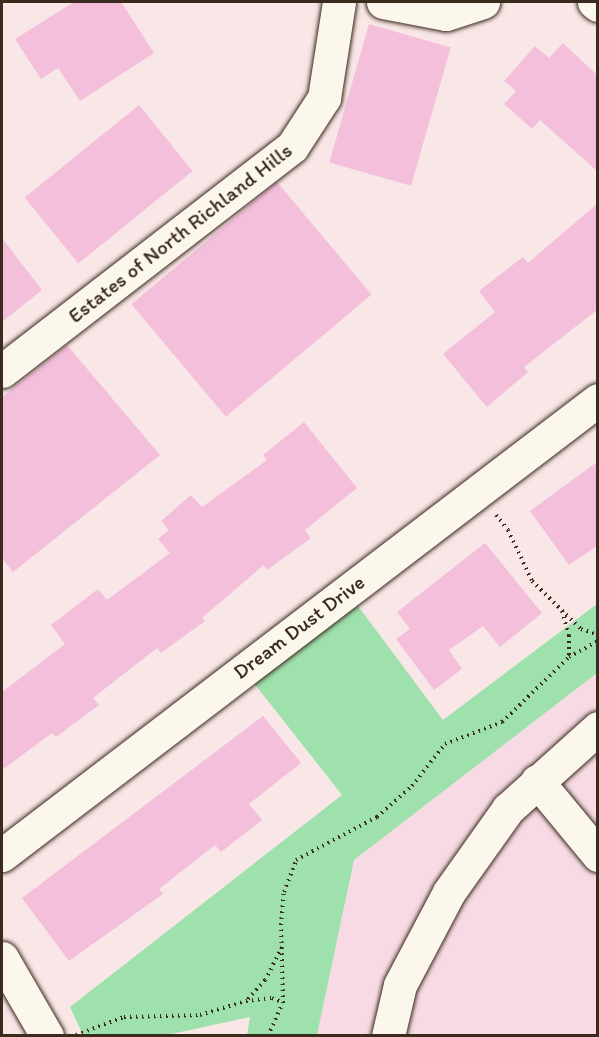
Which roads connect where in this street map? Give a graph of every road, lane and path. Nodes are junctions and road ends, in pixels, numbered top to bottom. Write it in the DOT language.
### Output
graph roads {
  1 [pos="339,2"];
  2 [pos="382,2"];
  3 [pos="483,2"];
  4 [pos="594,2"];
  5 [pos="597,5"];
  6 [pos="2,371"];
  7 [pos="597,400"];
  8 [pos="477,492"];
  9 [pos="562,610"];
  10 [pos="597,635"];
  11 [pos="597,641"];
  12 [pos="569,657"];
  13 [pos="597,728"];
  14 [pos="537,780"];
  15 [pos="2,855"];
  16 [pos="597,855"];
  17 [pos="282,946"];
  18 [pos="2,958"];
  19 [pos="246,1001"];
  20 [pos="283,1003"];
  21 [pos="47,1035"];
  22 [pos="74,1035"];
  23 [pos="268,1035"];
  24 [pos="388,1035"];
  1 -- 6 [label="street, Estates of North Richland Hills"];
  2 -- 3 [label="street"];
  4 -- 5 [label="street"];
  7 -- 8 [label="street, Dream Dust Drive"];
  8 -- 9 [label="path"];
  8 -- 15 [label="street, Dream Dust Drive"];
  9 -- 10 [label="path"];
  9 -- 12 [label="path"];
  11 -- 12 [label="path"];
  12 -- 17 [label="path"];
  13 -- 14 [label="street"];
  14 -- 16 [label="street"];
  14 -- 24 [label="street"];
  17 -- 19 [label="path"];
  17 -- 20 [label="path"];
  18 -- 21 [label="street"];
  19 -- 20 [label="path"];
  19 -- 22 [label="path"];
  20 -- 23 [label="path"];
}
